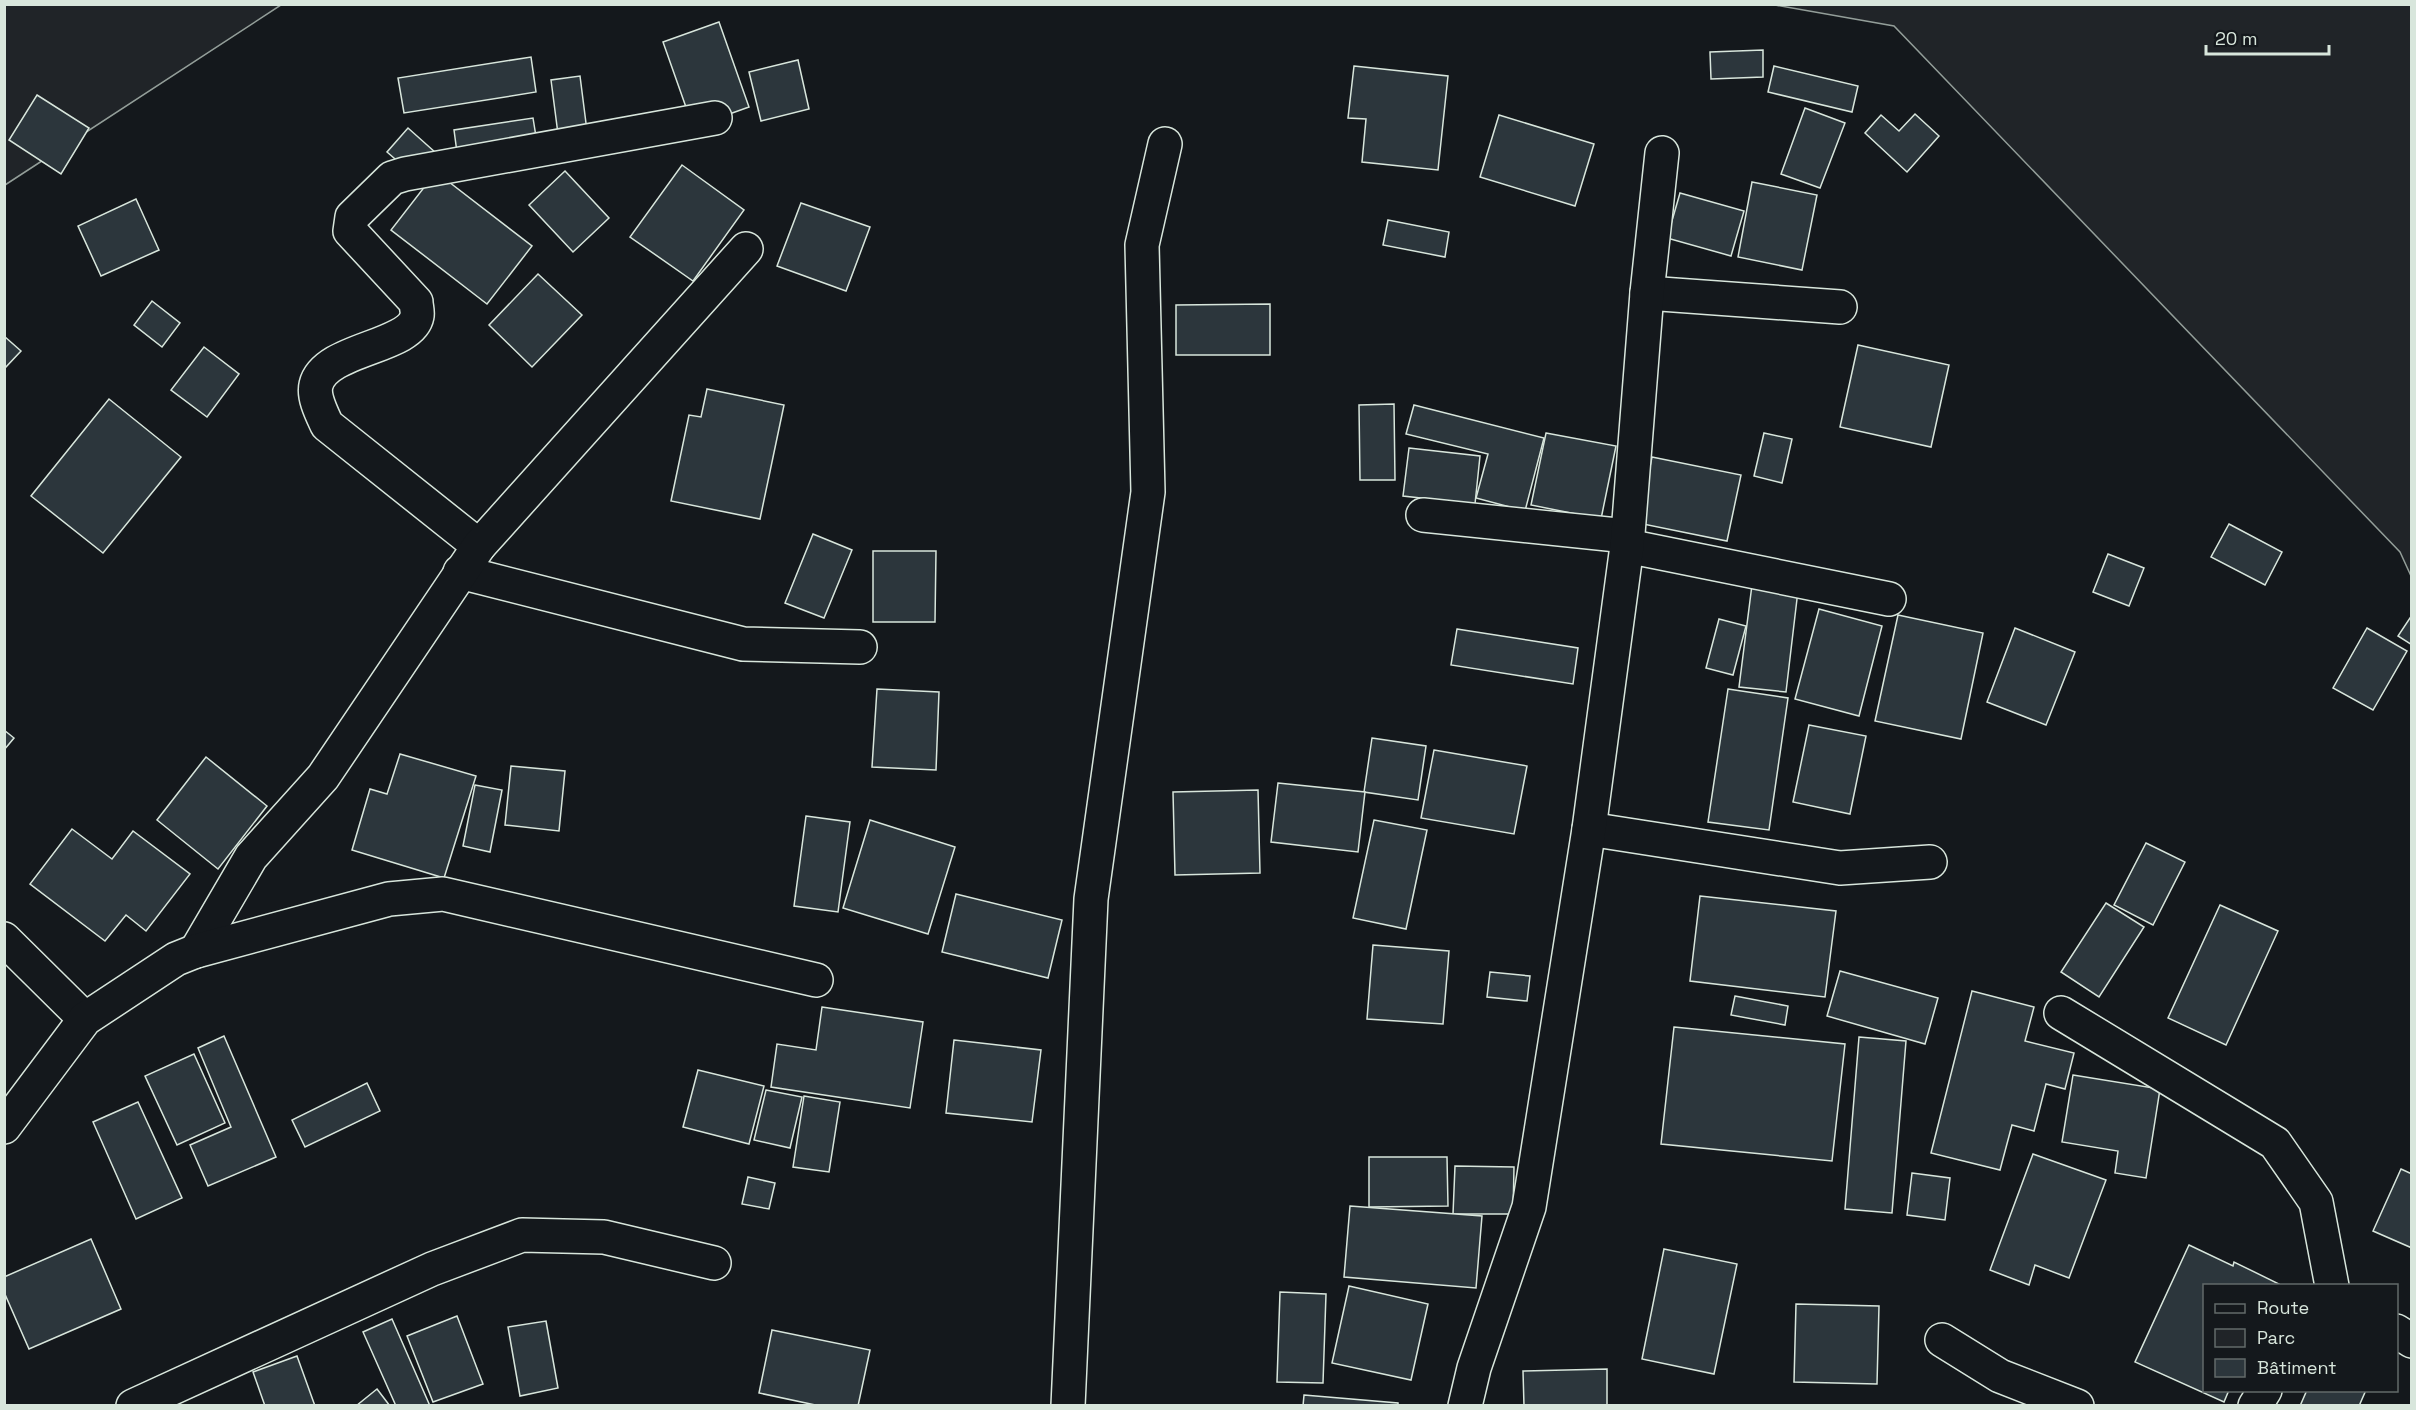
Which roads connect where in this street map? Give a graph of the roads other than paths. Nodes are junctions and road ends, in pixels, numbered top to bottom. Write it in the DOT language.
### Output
graph roads {
  1 [pos="715,118"];
  2 [pos="1165,144"];
  3 [pos="1662,153"];
  4 [pos="746,249"];
  5 [pos="1647,293"];
  6 [pos="1840,307"];
  7 [pos="1423,515"];
  8 [pos="1627,541"];
  9 [pos="479,546"];
  10 [pos="460,572"];
  11 [pos="1889,599"];
  12 [pos="860,647"];
  13 [pos="1589,829"];
  14 [pos="1930,862"];
  15 [pos="4,939"];
  16 [pos="196,951"];
  17 [pos="816,980"];
  18 [pos="2061,1013"];
  19 [pos="85,1019"];
  20 [pos="4,1127"];
  21 [pos="714,1263"];
  22 [pos="2332,1284"];
  23 [pos="2398,1332"];
  24 [pos="1942,1340"];
  25 [pos="2412,1341"];
  26 [pos="2264,1392"];
  27 [pos="133,1406"];
  28 [pos="1068,1406"];
  29 [pos="1465,1406"];
  30 [pos="2077,1406"];
  31 [pos="2255,1406"];
  1 -- 9 [label="street"];
  2 -- 28 [label="street"];
  3 -- 5 [label="street"];
  4 -- 9 [label="street"];
  5 -- 6 [label="street"];
  5 -- 8 [label="street"];
  7 -- 8 [label="street"];
  8 -- 11 [label="street"];
  8 -- 13 [label="street"];
  9 -- 10 [label="street"];
  10 -- 12 [label="street"];
  10 -- 16 [label="street"];
  13 -- 14 [label="street"];
  13 -- 29 [label="street"];
  15 -- 19 [label="street"];
  16 -- 17 [label="street"];
  16 -- 19 [label="street"];
  18 -- 22 [label="street"];
  19 -- 20 [label="street"];
  21 -- 27 [label="street"];
  23 -- 25 [label="street"];
  24 -- 30 [label="street"];
  26 -- 31 [label="street"];
}
